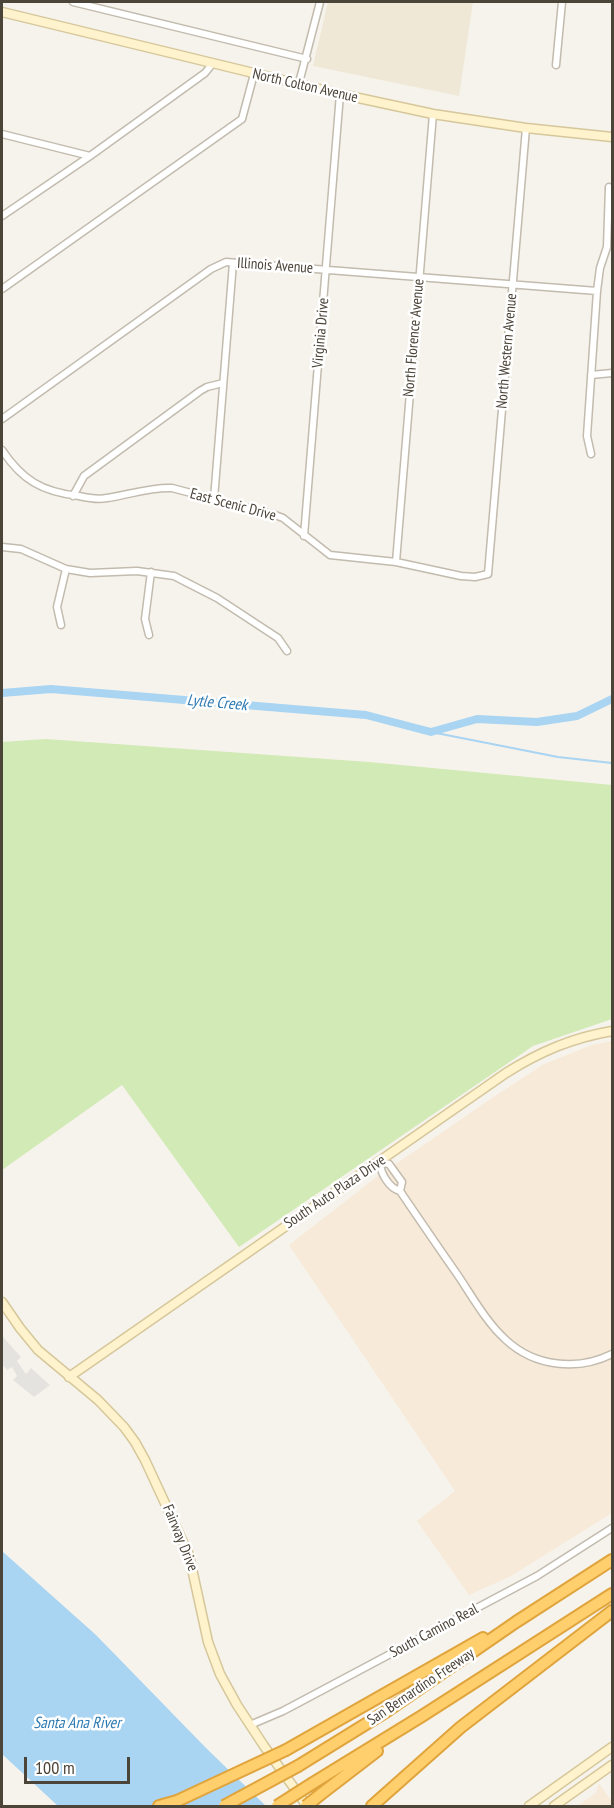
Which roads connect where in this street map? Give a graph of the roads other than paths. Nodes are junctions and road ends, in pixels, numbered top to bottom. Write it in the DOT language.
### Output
graph roads {
  1 [pos="75,2"];
  2 [pos="320,2"];
  3 [pos="562,2"];
  4 [pos="2,12"];
  5 [pos="307,59"];
  6 [pos="213,63"];
  7 [pos="556,65"];
  8 [pos="254,74"];
  9 [pos="299,84"];
  10 [pos="340,94"];
  11 [pos="433,114"];
  12 [pos="526,128"];
  13 [pos="2,134"];
  14 [pos="612,137"];
  15 [pos="90,156"];
  16 [pos="611,188"];
  17 [pos="2,216"];
  18 [pos="233,263"];
  19 [pos="326,270"];
  20 [pos="419,277"];
  21 [pos="513,285"];
  22 [pos="2,289"];
  23 [pos="597,291"];
  24 [pos="612,373"];
  25 [pos="591,375"];
  26 [pos="224,383"];
  27 [pos="2,418"];
  28 [pos="2,450"];
  29 [pos="591,454"];
  30 [pos="73,496"];
  31 [pos="214,499"];
  32 [pos="304,536"];
  33 [pos="2,547"];
  34 [pos="396,562"];
  35 [pos="66,569"];
  36 [pos="151,572"];
  37 [pos="488,574"];
  38 [pos="61,625"];
  39 [pos="148,635"];
  40 [pos="287,651"];
  41 [pos="612,1030"];
  42 [pos="380,1162"];
  43 [pos="400,1191"];
  44 [pos="2,1302"];
  45 [pos="612,1354"];
  46 [pos="69,1377"];
  47 [pos="612,1528"];
  48 [pos="612,1560"];
  49 [pos="612,1594"];
  50 [pos="612,1611"];
  51 [pos="516,1622"];
  52 [pos="422,1716"];
  53 [pos="250,1725"];
  54 [pos="612,1746"];
  55 [pos="612,1765"];
  56 [pos="177,1801"];
  57 [pos="376,1803"];
  58 [pos="159,1806"];
  59 [pos="164,1806"];
  60 [pos="224,1806"];
  61 [pos="277,1806"];
  62 [pos="306,1806"];
  63 [pos="529,1806"];
  64 [pos="554,1806"];
  1 -- 5 [label="street, North Colton Avenue"];
  2 -- 5 [label="street"];
  3 -- 7 [label="street"];
  4 -- 6 [label="street, North Colton Avenue"];
  5 -- 9 [label="street"];
  6 -- 8 [label="street, North Colton Avenue"];
  6 -- 15 [label="street"];
  8 -- 9 [label="street, North Colton Avenue"];
  8 -- 22 [label="street"];
  9 -- 10 [label="street, North Colton Avenue"];
  10 -- 11 [label="street, North Colton Avenue"];
  10 -- 19 [label="street, Virginia Drive"];
  11 -- 12 [label="street, North Colton Avenue"];
  11 -- 20 [label="street, North Florence Avenue"];
  12 -- 14 [label="street, North Colton Avenue"];
  12 -- 21 [label="street, North Western Avenue"];
  13 -- 15 [label="street"];
  15 -- 17 [label="street"];
  16 -- 23 [label="street"];
  18 -- 19 [label="street, Illinois Avenue"];
  18 -- 26 [label="street"];
  18 -- 27 [label="street, Illinois Avenue"];
  19 -- 20 [label="street, Illinois Avenue"];
  19 -- 32 [label="street, Virginia Drive"];
  20 -- 21 [label="street, Illinois Avenue"];
  20 -- 34 [label="street, North Florence Avenue"];
  21 -- 23 [label="street, Illinois Avenue"];
  21 -- 37 [label="street, North Western Avenue"];
  23 -- 25 [label="street"];
  24 -- 25 [label="street"];
  25 -- 29 [label="street"];
  26 -- 30 [label="street"];
  26 -- 31 [label="street"];
  28 -- 30 [label="street, East Scenic Drive"];
  30 -- 31 [label="street, East Scenic Drive"];
  31 -- 32 [label="street, East Scenic Drive"];
  32 -- 34 [label="street, East Scenic Drive"];
  33 -- 35 [label="street"];
  34 -- 37 [label="street, East Scenic Drive"];
  35 -- 36 [label="street"];
  35 -- 38 [label="street"];
  36 -- 39 [label="street"];
  36 -- 40 [label="street"];
  41 -- 42 [label="street, South Auto Plaza Drive"];
  42 -- 43 [label="street"];
  42 -- 43 [label="street"];
  42 -- 46 [label="street, South Auto Plaza Drive"];
  43 -- 45 [label="street"];
  44 -- 46 [label="street, Fairway Drive"];
  46 -- 53 [label="street, Fairway Drive"];
  47 -- 53 [label="street, South Camino Real"];
  48 -- 51 [label="highway, San Bernardino Freeway"];
  49 -- 52 [label="highway, San Bernardino Freeway"];
  50 -- 57 [label="highway"];
  51 -- 56 [label="highway, bridge"];
  51 -- 60 [label="highway, San Bernardino Freeway, bridge"];
  52 -- 61 [label="highway, San Bernardino Freeway, bridge"];
  52 -- 62 [label="highway, bridge"];
  53 -- 62 [label="street, Fairway Drive"];
  54 -- 63 [label="street"];
  55 -- 64 [label="street"];
  56 -- 58 [label="highway"];
  56 -- 59 [label="highway"];
}
